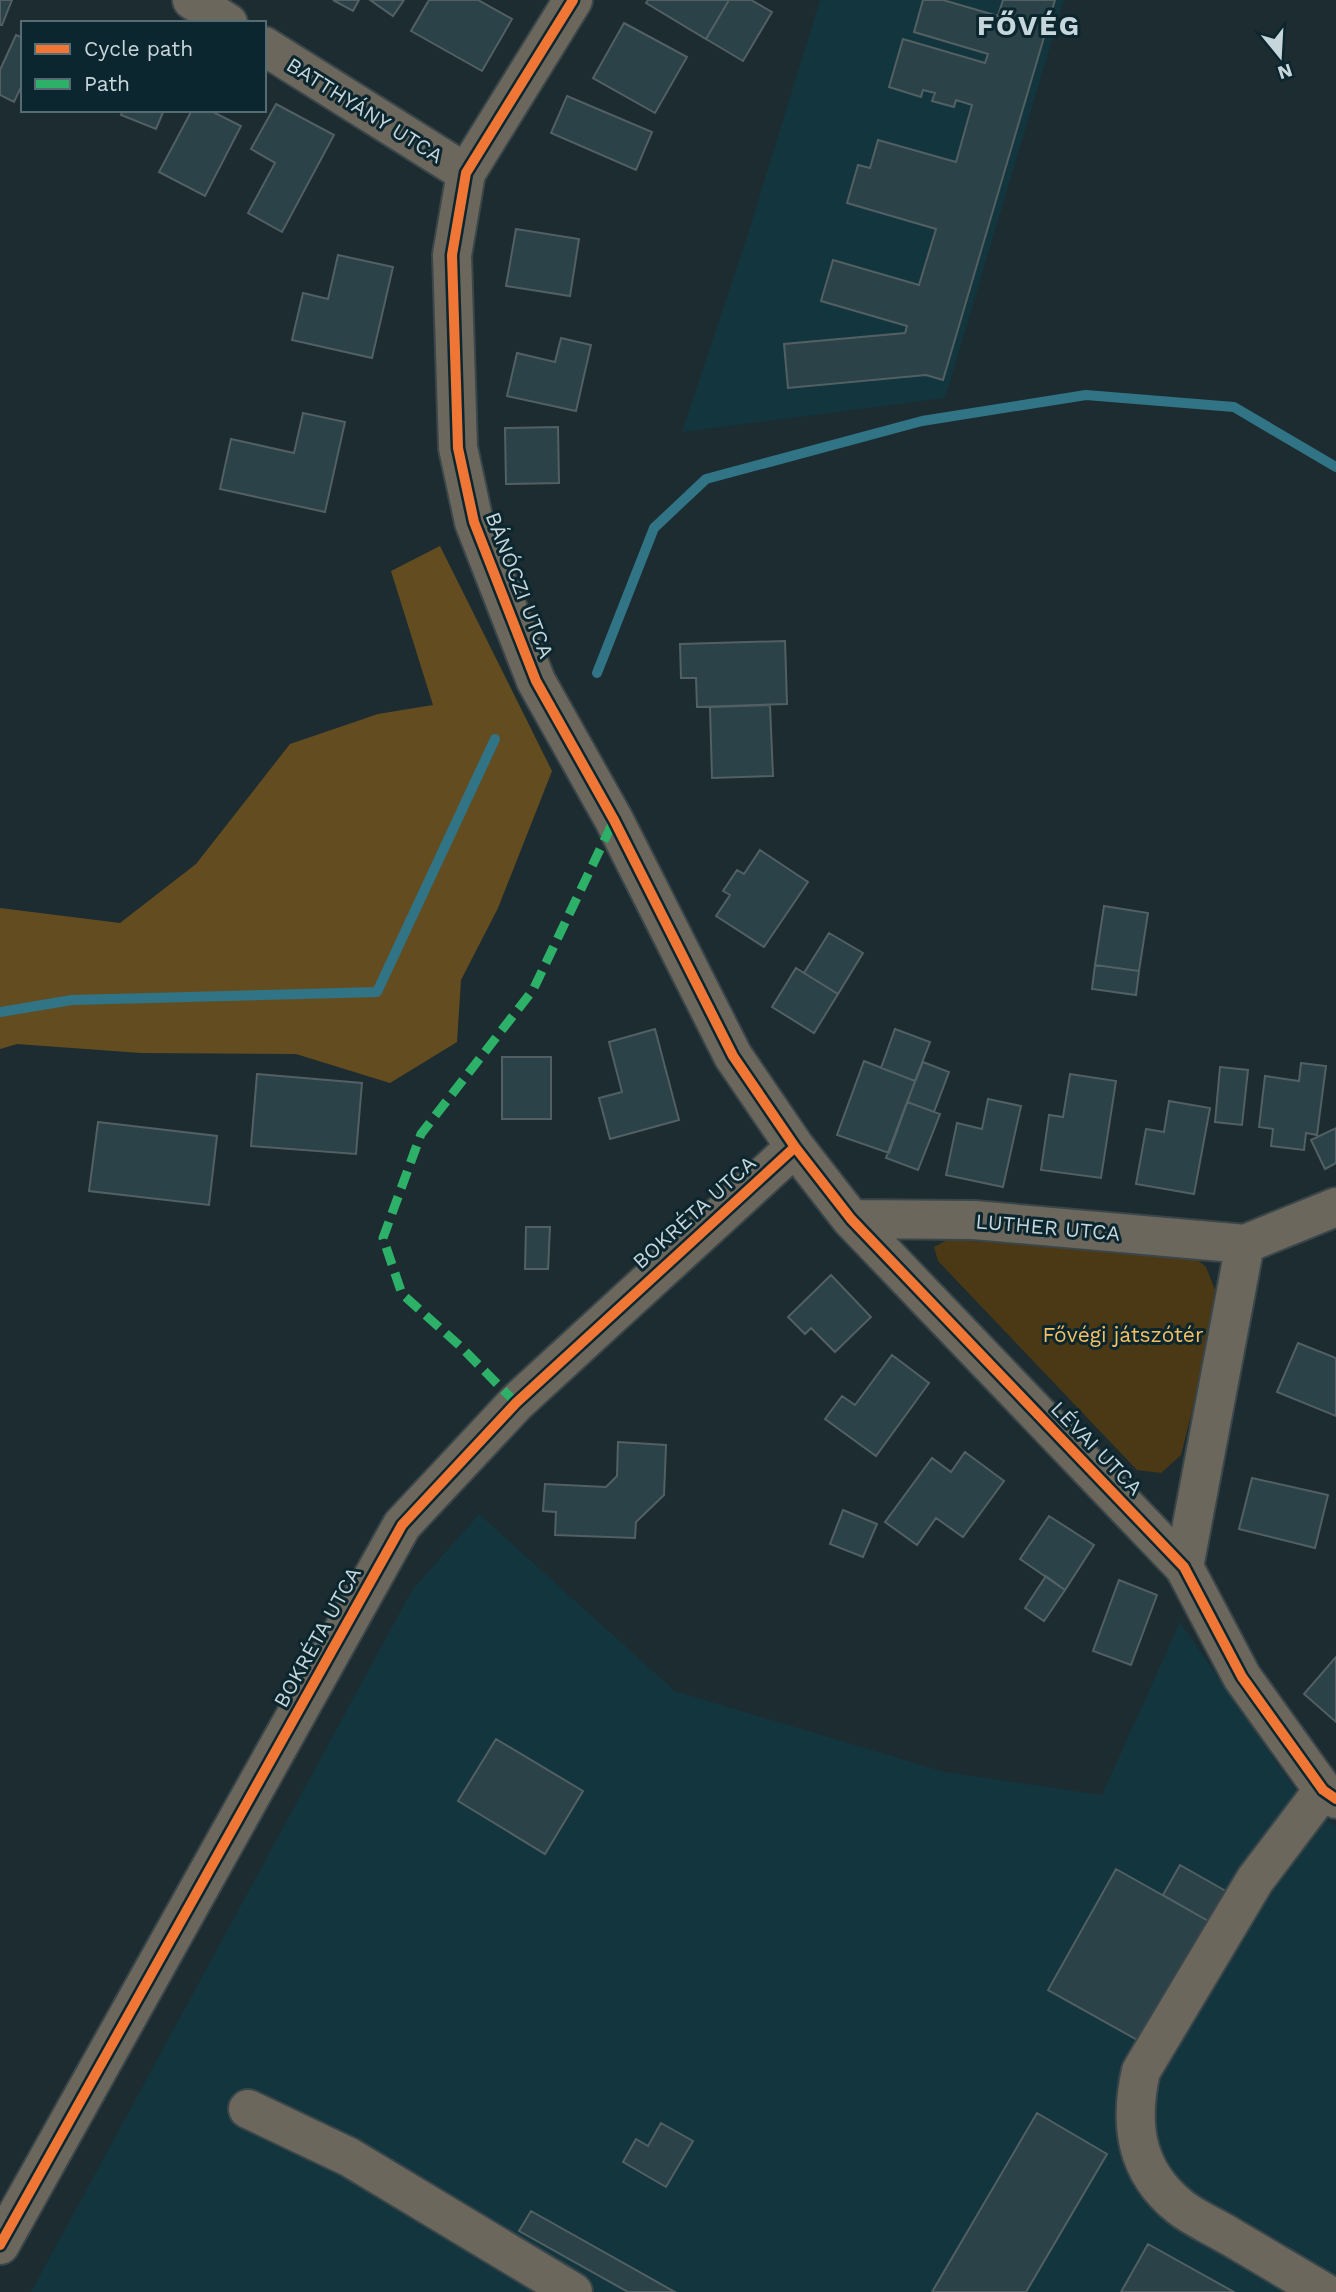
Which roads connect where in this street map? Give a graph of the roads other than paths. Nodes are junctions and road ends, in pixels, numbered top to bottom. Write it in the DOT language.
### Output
graph roads {
  1 [pos="192,0"];
  2 [pos="573,0"];
  3 [pos="225,21"];
  4 [pos="266,47"];
  5 [pos="466,173"];
  6 [pos="795,1147"];
  7 [pos="1336,1207"];
  8 [pos="851,1219"];
  9 [pos="1245,1244"];
  10 [pos="1184,1567"];
  11 [pos="1329,1795"];
  12 [pos="248,2109"];
  13 [pos="0,2245"];
  14 [pos="573,2292"];
  15 [pos="1324,2292"];
  1 -- 3 [label="street"];
  2 -- 5 [label="street, BÁNÓCZI UTCA"];
  4 -- 5 [label="street, BATTHYÁNY UTCA"];
  5 -- 6 [label="street, BÁNÓCZI UTCA"];
  6 -- 8 [label="street, LÉVAI UTCA"];
  6 -- 13 [label="street, BOKRÉTA UTCA"];
  7 -- 9 [label="street, LUTHER UTCA"];
  8 -- 9 [label="street, LUTHER UTCA"];
  8 -- 10 [label="street, LÉVAI UTCA"];
  9 -- 10 [label="street"];
  10 -- 11 [label="street, LÉVAI UTCA"];
  11 -- 15 [label="street"];
  12 -- 14 [label="street"];
}
